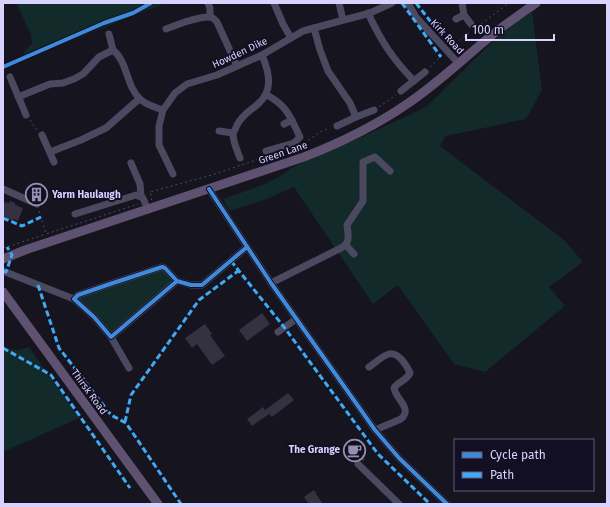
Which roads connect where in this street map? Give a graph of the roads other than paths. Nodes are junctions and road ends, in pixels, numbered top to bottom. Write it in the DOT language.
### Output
graph roads {
  1 [pos="208,3"];
  2 [pos="274,3"];
  3 [pos="339,3"];
  4 [pos="392,3"];
  5 [pos="408,3"];
  6 [pos="462,3"];
  7 [pos="536,3"];
  8 [pos="368,13"];
  9 [pos="464,15"];
  10 [pos="210,17"];
  11 [pos="456,19"];
  12 [pos="343,20"];
  13 [pos="179,24"];
  14 [pos="471,24"];
  15 [pos="314,28"];
  16 [pos="166,29"];
  17 [pos="182,32"];
  18 [pos="108,34"];
  19 [pos="291,38"];
  20 [pos="113,50"];
  21 [pos="262,55"];
  22 [pos="459,64"];
  23 [pos="236,66"];
  24 [pos="425,72"];
  25 [pos="10,77"];
  26 [pos="414,81"];
  27 [pos="401,91"];
  28 [pos="267,95"];
  29 [pos="18,97"];
  30 [pos="139,99"];
  31 [pos="163,110"];
  32 [pos="374,110"];
  33 [pos="26,115"];
  34 [pos="356,117"];
  35 [pos="292,120"];
  36 [pos="284,124"];
  37 [pos="336,126"];
  38 [pos="219,130"];
  39 [pos="233,133"];
  40 [pos="42,135"];
  41 [pos="50,152"];
  42 [pos="268,153"];
  43 [pos="240,158"];
  44 [pos="54,162"];
  45 [pos="131,163"];
  46 [pos="390,171"];
  47 [pos="169,172"];
  48 [pos="3,189"];
  49 [pos="209,189"];
  50 [pos="31,192"];
  51 [pos="28,200"];
  52 [pos="144,202"];
  53 [pos="37,204"];
  54 [pos="75,214"];
  55 [pos="346,245"];
  56 [pos="247,247"];
  57 [pos="354,254"];
  58 [pos="3,259"];
  59 [pos="5,272"];
  60 [pos="177,281"];
  61 [pos="271,283"];
  62 [pos="3,292"];
  63 [pos="74,299"];
  64 [pos="296,318"];
  65 [pos="278,332"];
  66 [pos="111,337"];
  67 [pos="369,367"];
  68 [pos="129,368"];
  69 [pos="375,430"];
  70 [pos="358,464"];
  71 [pos="158,504"];
  72 [pos="399,504"];
  73 [pos="447,504"];
  1 -- 10 [label="street"];
  2 -- 19 [label="street"];
  3 -- 12 [label="street"];
  4 -- 8 [label="street, Howden Dike"];
  5 -- 22 [label="street, Kirk Road"];
  6 -- 9 [label="street"];
  7 -- 22 [label="main road, Green Lane"];
  8 -- 12 [label="street, Howden Dike"];
  8 -- 26 [label="street"];
  9 -- 11 [label="street"];
  9 -- 14 [label="street"];
  10 -- 13 [label="street"];
  10 -- 23 [label="street"];
  12 -- 15 [label="street, Howden Dike"];
  13 -- 16 [label="street"];
  13 -- 17 [label="street"];
  15 -- 19 [label="street, Howden Dike"];
  15 -- 34 [label="street"];
  18 -- 20 [label="street"];
  19 -- 21 [label="street, Howden Dike"];
  20 -- 29 [label="street"];
  20 -- 30 [label="street"];
  21 -- 23 [label="street, Howden Dike"];
  21 -- 28 [label="street"];
  22 -- 49 [label="main road, Green Lane"];
  23 -- 31 [label="street, Howden Dike"];
  24 -- 26 [label="street"];
  25 -- 29 [label="street"];
  26 -- 27 [label="street"];
  28 -- 35 [label="street"];
  28 -- 39 [label="street"];
  29 -- 33 [label="street"];
  30 -- 31 [label="street"];
  30 -- 41 [label="street"];
  31 -- 47 [label="street, Howden Dike"];
  32 -- 34 [label="street"];
  34 -- 37 [label="street"];
  35 -- 36 [label="street"];
  35 -- 42 [label="street"];
  38 -- 39 [label="street"];
  39 -- 43 [label="street"];
  40 -- 41 [label="street"];
  41 -- 44 [label="street"];
  45 -- 52 [label="street"];
  46 -- 55 [label="street"];
  48 -- 51 [label="street"];
  49 -- 52 [label="main road, Green Lane"];
  49 -- 56 [label="street"];
  50 -- 51 [label="street"];
  51 -- 53 [label="street"];
  52 -- 54 [label="street"];
  52 -- 58 [label="main road, Green Lane"];
  55 -- 57 [label="street"];
  55 -- 61 [label="street"];
  56 -- 60 [label="street"];
  56 -- 61 [label="street"];
  59 -- 63 [label="street"];
  60 -- 63 [label="street"];
  60 -- 66 [label="street"];
  61 -- 64 [label="street"];
  62 -- 71 [label="main road, Thirsk Road"];
  63 -- 66 [label="street"];
  64 -- 65 [label="street"];
  64 -- 69 [label="street"];
  66 -- 68 [label="street"];
  67 -- 69 [label="street"];
  69 -- 73 [label="street"];
  70 -- 72 [label="street"];
}
